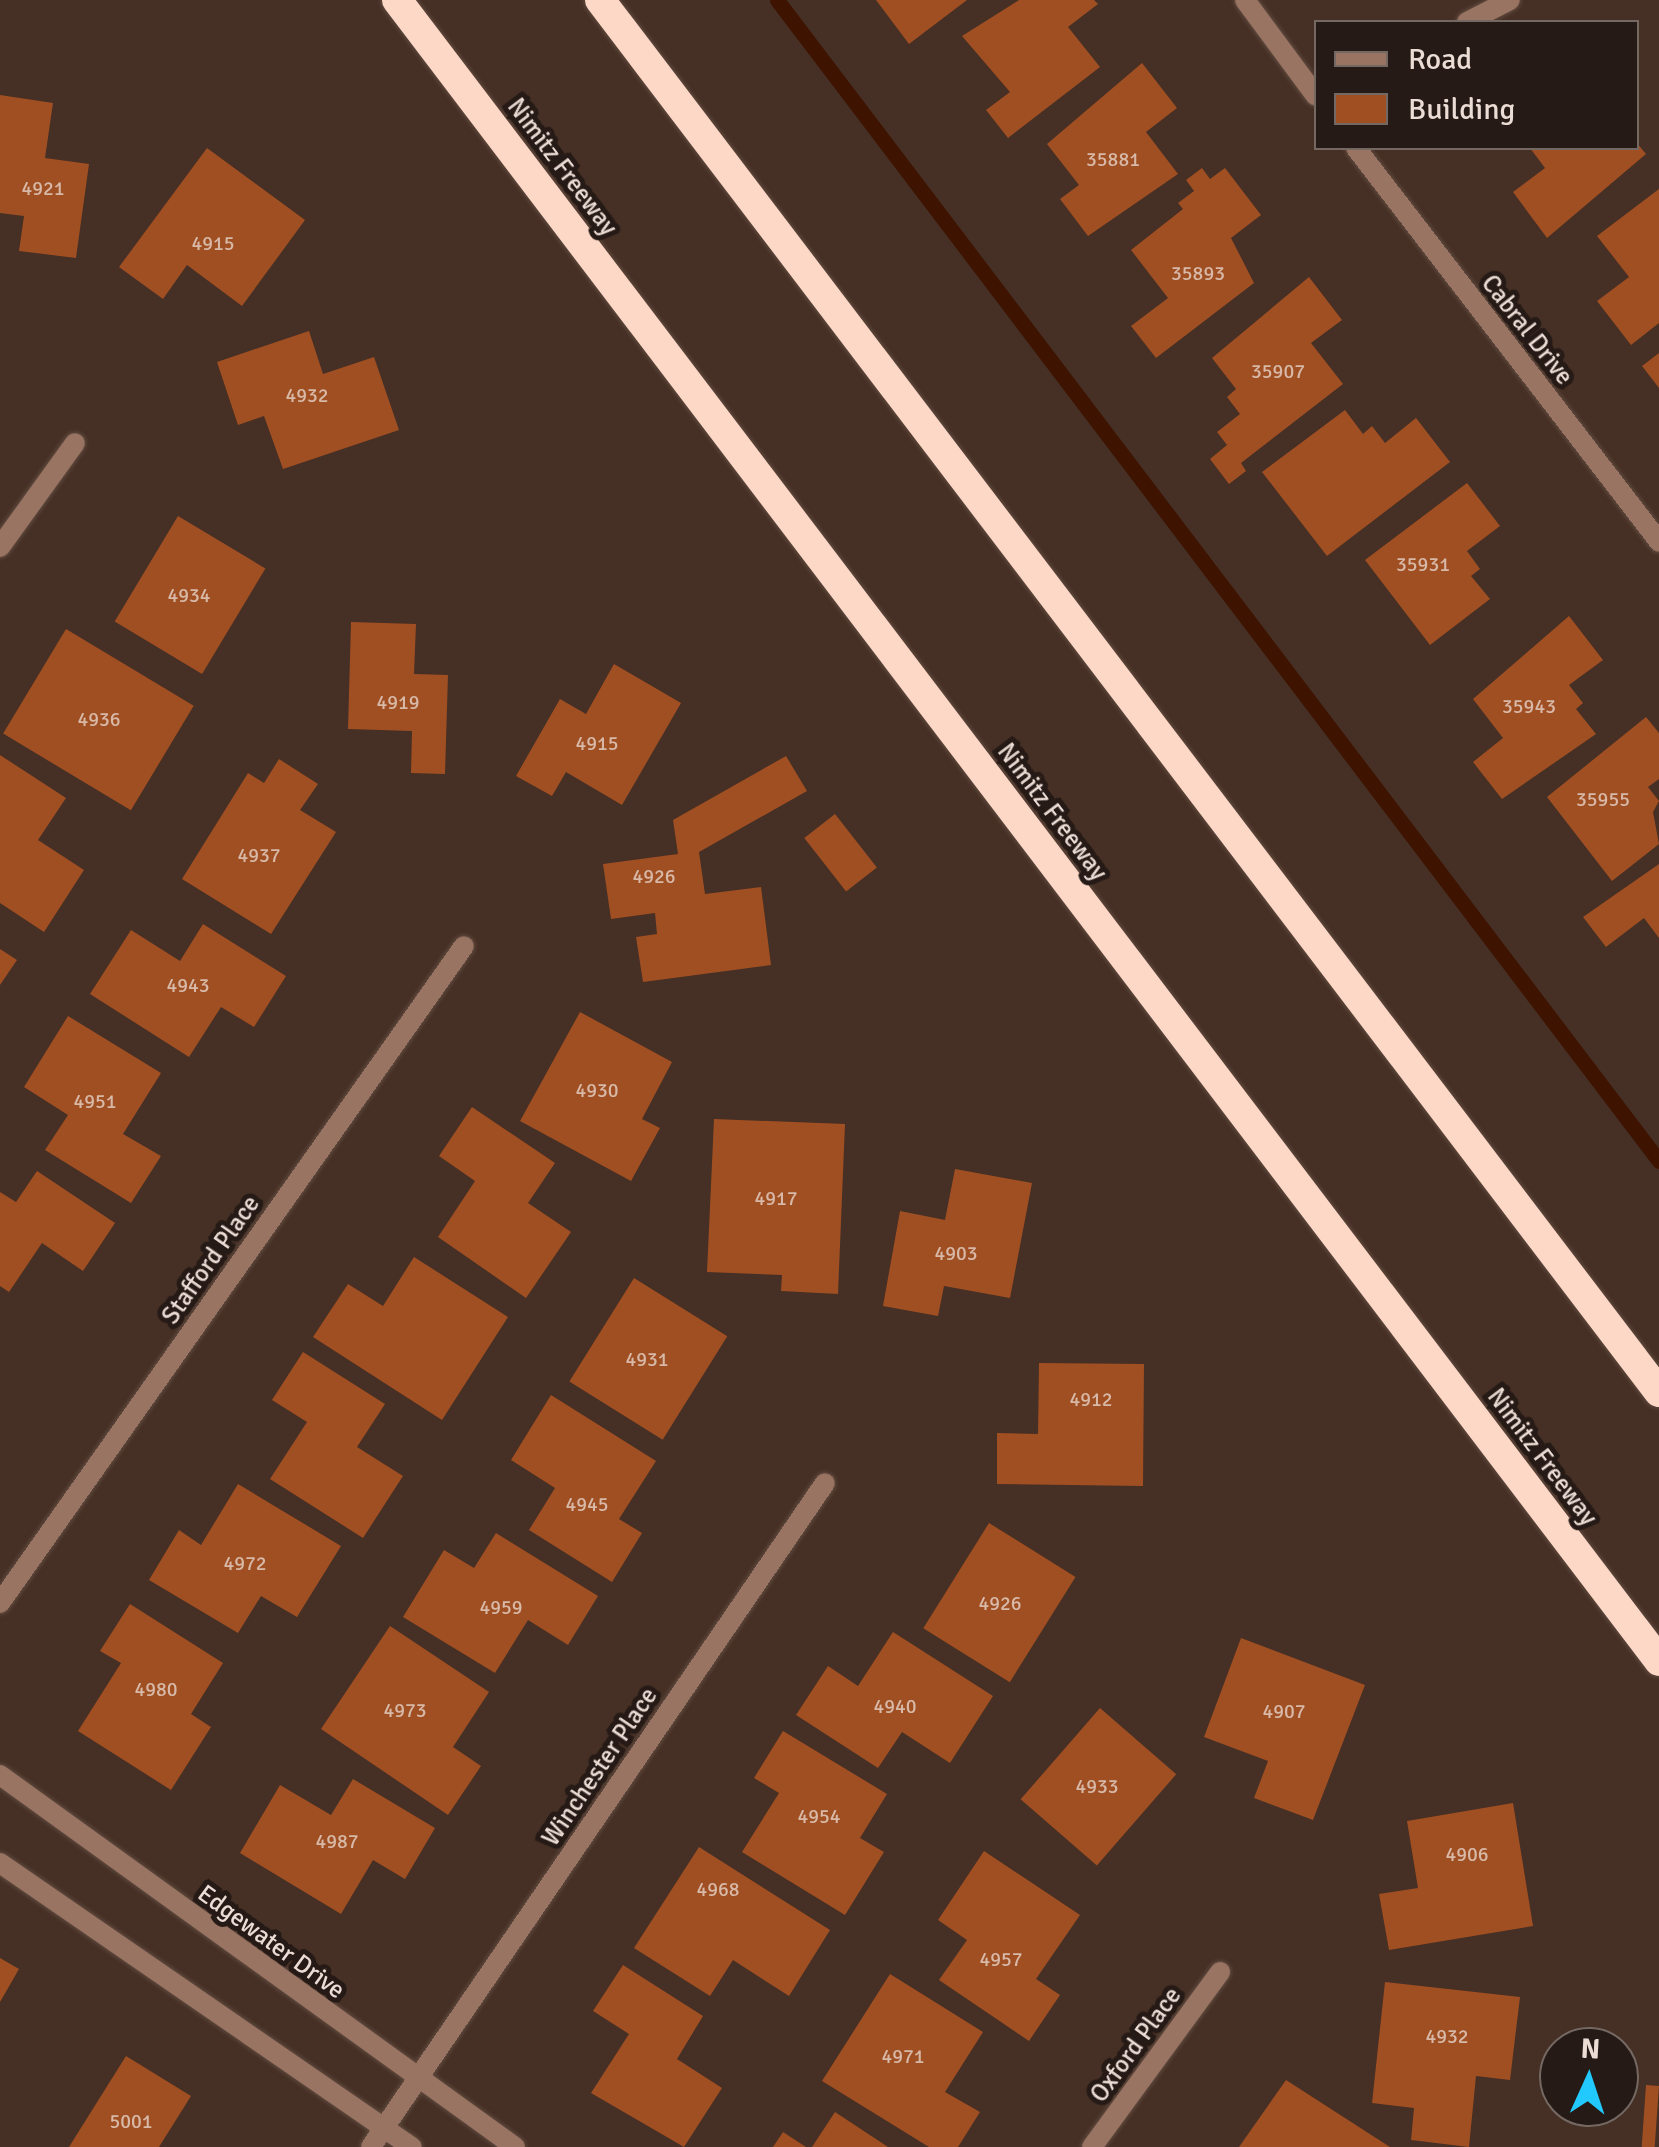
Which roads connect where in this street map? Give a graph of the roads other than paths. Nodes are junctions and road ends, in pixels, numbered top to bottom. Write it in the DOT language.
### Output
graph roads {
  1 [pos="397,0"];
  2 [pos="600,0"];
  3 [pos="1245,0"];
  4 [pos="1510,0"];
  5 [pos="1471,20"];
  6 [pos="1314,93"];
  7 [pos="1358,150"];
  8 [pos="76,443"];
  9 [pos="1659,542"];
  10 [pos="0,547"];
  11 [pos="464,946"];
  12 [pos="1659,1392"];
  13 [pos="825,1483"];
  14 [pos="0,1604"];
  15 [pos="1659,1661"];
  16 [pos="0,1774"];
  17 [pos="0,1863"];
  18 [pos="1220,1972"];
  19 [pos="417,2079"];
  20 [pos="385,2128"];
  21 [pos="372,2147"];
  22 [pos="411,2147"];
  23 [pos="515,2147"];
  24 [pos="1092,2147"];
  1 -- 15 [label="highway, Nimitz Freeway"];
  2 -- 12 [label="highway"];
  3 -- 6 [label="street"];
  4 -- 5 [label="street"];
  7 -- 9 [label="street, Cabral Drive"];
  8 -- 10 [label="street"];
  11 -- 14 [label="street, Stafford Place"];
  13 -- 19 [label="street, Winchester Place"];
  16 -- 19 [label="street, Edgewater Drive"];
  17 -- 20 [label="street"];
  18 -- 24 [label="street, Oxford Place"];
  19 -- 20 [label="street, Winchester Place"];
  19 -- 23 [label="street, Edgewater Drive"];
  20 -- 21 [label="street, Winchester Place"];
  20 -- 22 [label="street"];
}
